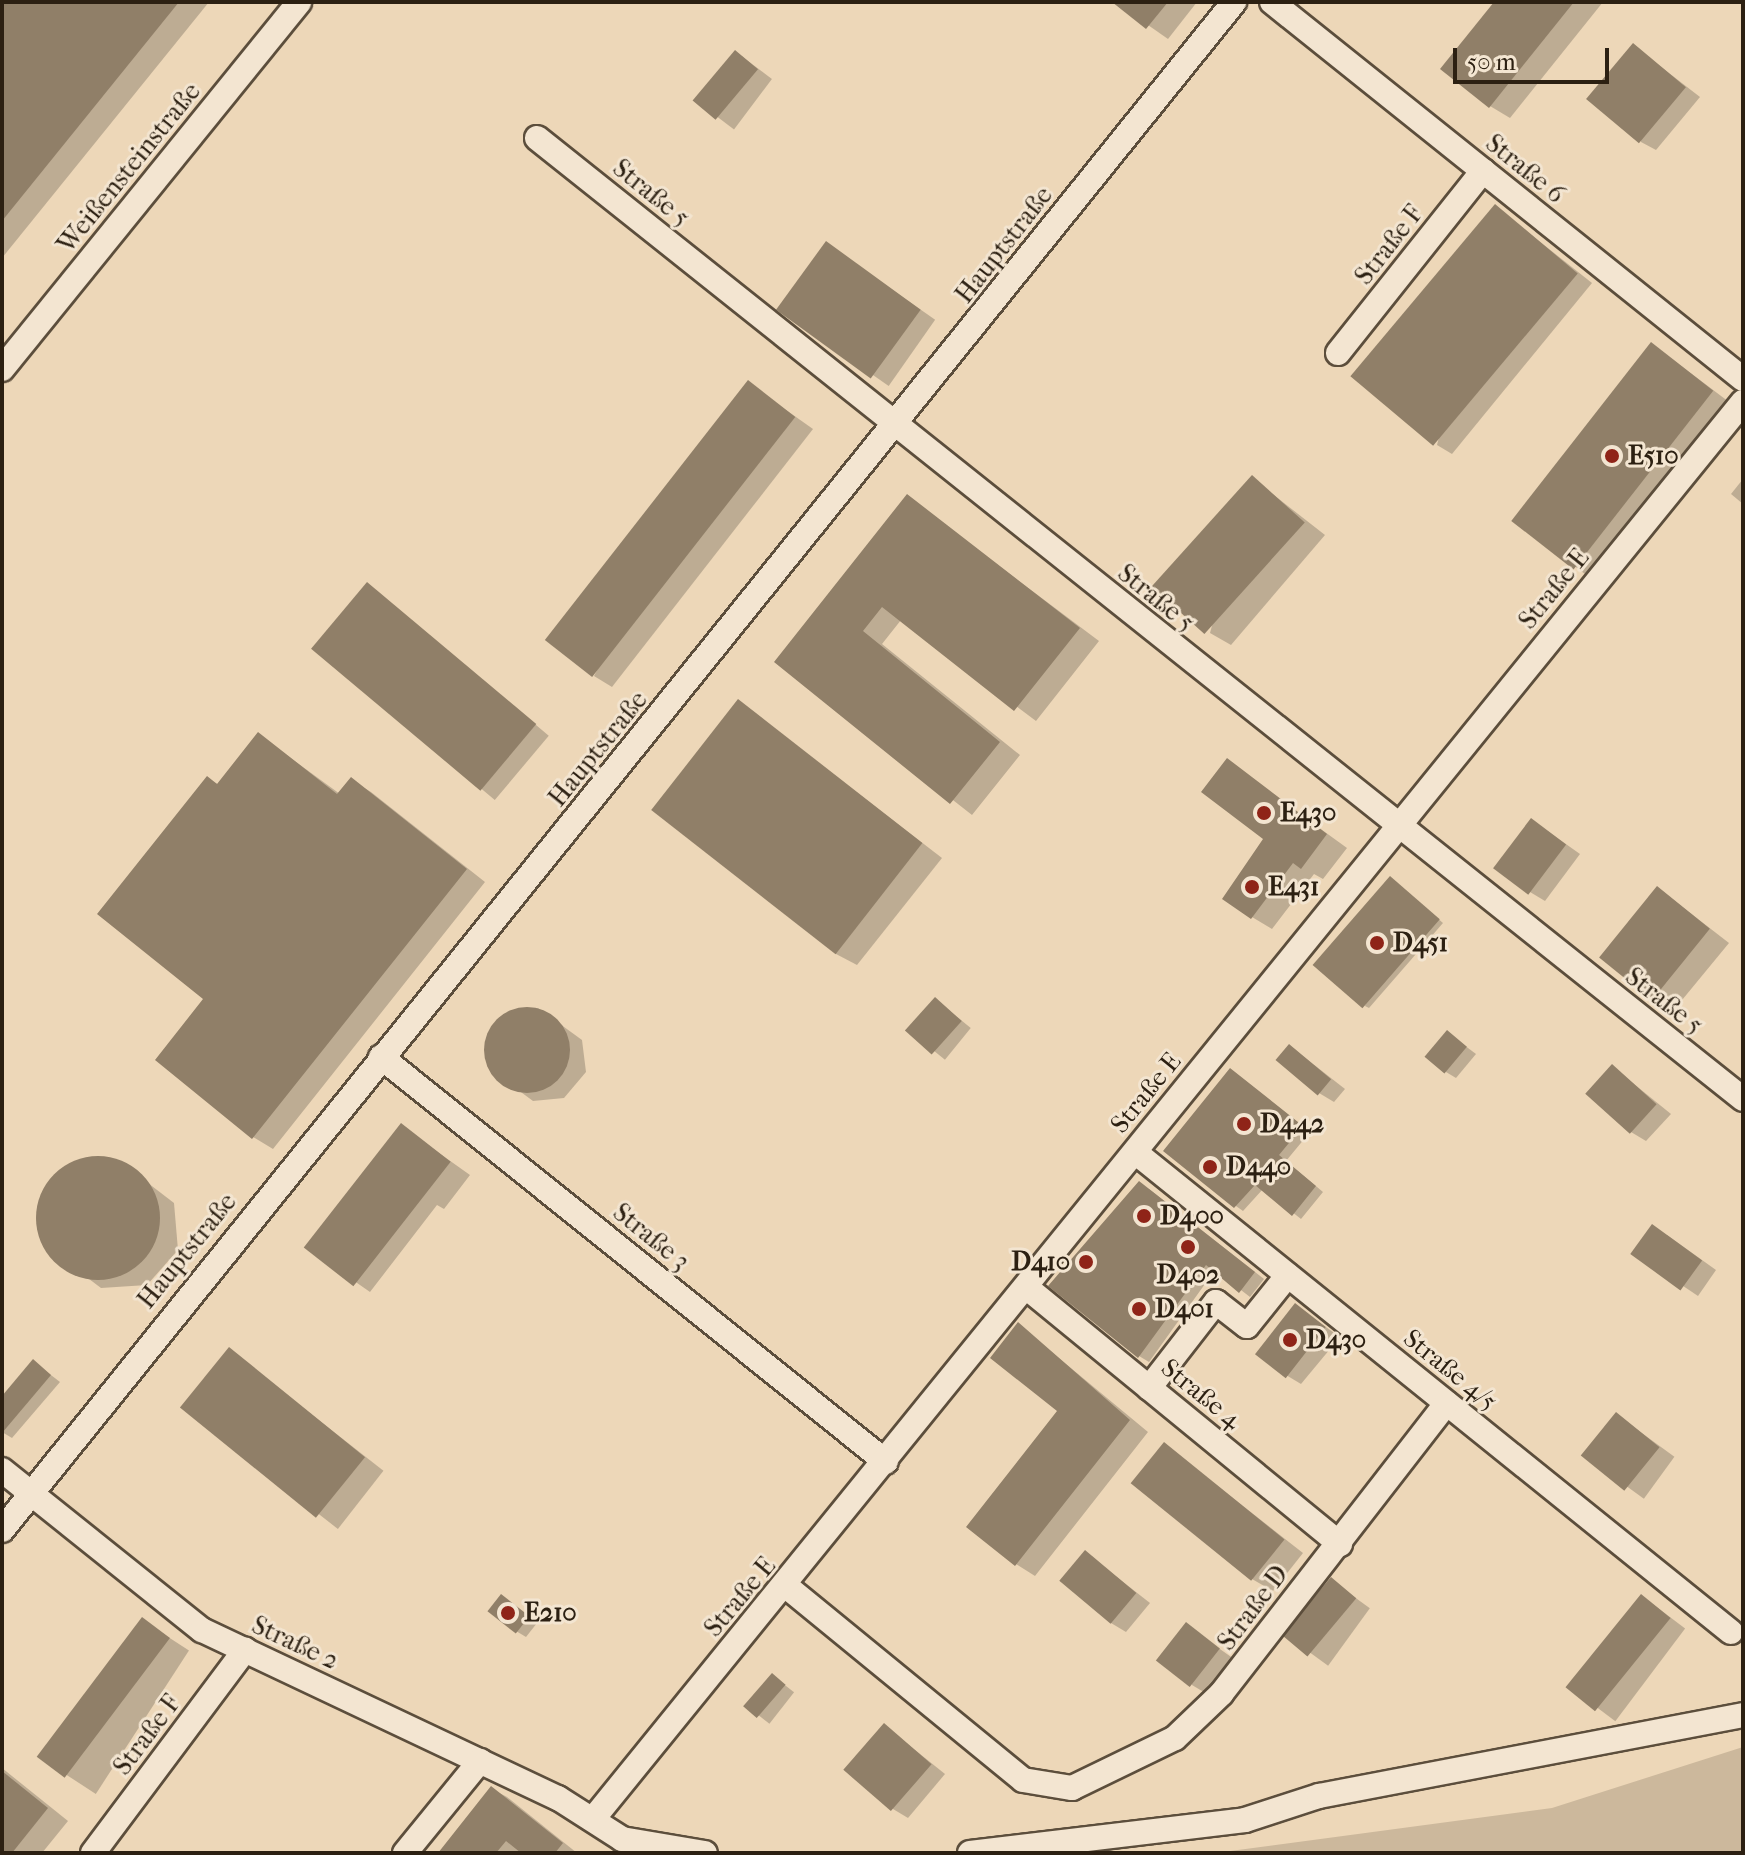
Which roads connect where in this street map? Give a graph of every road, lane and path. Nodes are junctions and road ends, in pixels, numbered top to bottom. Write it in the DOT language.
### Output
graph roads {
  1 [pos="299,2"];
  2 [pos="1234,2"];
  3 [pos="1272,2"];
  4 [pos="537,138"];
  5 [pos="1483,171"];
  6 [pos="1338,353"];
  7 [pos="2,369"];
  8 [pos="1743,379"];
  9 [pos="1743,402"];
  10 [pos="896,424"];
  11 [pos="1396,827"];
  12 [pos="381,1057"];
  13 [pos="1743,1099"];
  14 [pos="1135,1152"];
  15 [pos="1288,1275"];
  16 [pos="1026,1287"];
  17 [pos="1149,1388"];
  18 [pos="1447,1403"];
  19 [pos="886,1462"];
  20 [pos="2,1470"];
  21 [pos="31,1493"];
  22 [pos="2,1530"];
  23 [pos="1340,1544"];
  24 [pos="786,1586"];
  25 [pos="1731,1632"];
  26 [pos="245,1650"];
  27 [pos="1743,1715"];
  28 [pos="480,1761"];
  29 [pos="593,1819"];
  30 [pos="93,1853"];
  31 [pos="405,1853"];
  32 [pos="705,1853"];
  33 [pos="970,1853"];
  1 -- 7 [label="street, Weißensteinstraße"];
  2 -- 10 [label="street, Hauptstraße"];
  3 -- 5 [label="street, Straße 6"];
  4 -- 10 [label="street, Straße 5"];
  5 -- 6 [label="street, Straße F"];
  5 -- 8 [label="street, Straße 6"];
  9 -- 11 [label="street, Straße E"];
  10 -- 11 [label="street, Straße 5"];
  10 -- 12 [label="street, Hauptstraße"];
  11 -- 13 [label="street, Straße 5"];
  11 -- 14 [label="street, Straße E"];
  12 -- 19 [label="street, Straße 3"];
  12 -- 21 [label="street, Hauptstraße"];
  14 -- 15 [label="street, Straße 4/5"];
  14 -- 16 [label="street, Straße E"];
  15 -- 17 [label="street"];
  15 -- 18 [label="street, Straße 4/5"];
  16 -- 17 [label="street, Straße 4"];
  16 -- 19 [label="street, Straße E"];
  17 -- 23 [label="street, Straße 4"];
  18 -- 23 [label="street, Straße D"];
  18 -- 25 [label="street, Straße 4/5"];
  19 -- 24 [label="street, Straße E"];
  20 -- 21 [label="street, Straße 2"];
  21 -- 22 [label="street, Hauptstraße"];
  21 -- 26 [label="street, Straße 2"];
  23 -- 24 [label="street, Straße D"];
  24 -- 29 [label="street, Straße E"];
  26 -- 28 [label="street, Straße 2"];
  26 -- 30 [label="street, Straße F"];
  27 -- 33 [label="street"];
  28 -- 29 [label="street, Straße 2"];
  28 -- 31 [label="street"];
  29 -- 32 [label="street, Straße 2"];
}
